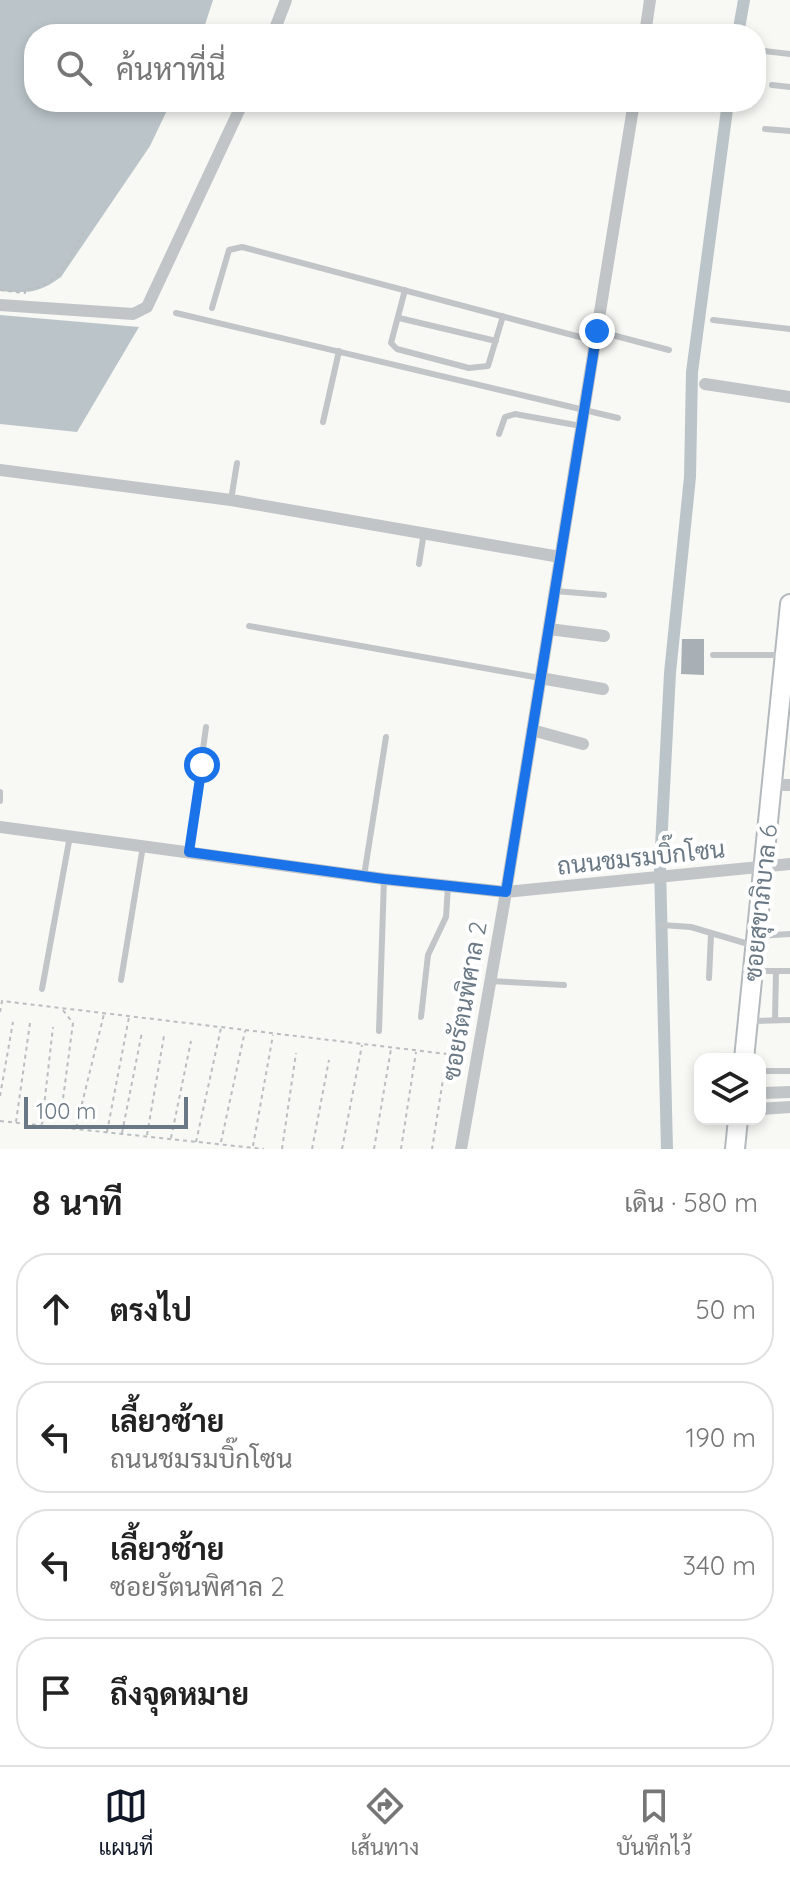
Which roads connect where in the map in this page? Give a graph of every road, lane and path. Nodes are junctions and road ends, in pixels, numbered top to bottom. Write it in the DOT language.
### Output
graph roads {
  1 [pos="286,0"];
  2 [pos="650,0"];
  3 [pos="277,24"];
  4 [pos="646,24"];
  5 [pos="766,51"];
  6 [pos="790,54"];
  7 [pos="772,85"];
  8 [pos="790,87"];
  9 [pos="238,112"];
  10 [pos="632,112"];
  11 [pos="765,129"];
  12 [pos="790,131"];
  13 [pos="84,231"];
  14 [pos="0,290"];
  15 [pos="405,290"];
  16 [pos="0,305"];
  17 [pos="212,308"];
  18 [pos="176,313"];
  19 [pos="503,316"];
  20 [pos="399,318"];
  21 [pos="713,320"];
  22 [pos="790,329"];
  23 [pos="596,336"];
  24 [pos="496,341"];
  25 [pos="669,350"];
  26 [pos="339,351"];
  27 [pos="705,384"];
  28 [pos="790,397"];
  29 [pos="584,411"];
  30 [pos="618,418"];
  31 [pos="323,422"];
  32 [pos="581,426"];
  33 [pos="499,434"];
  34 [pos="237,463"];
  35 [pos="0,470"];
  36 [pos="231,500"];
  37 [pos="424,532"];
  38 [pos="560,557"];
  39 [pos="419,564"];
  40 [pos="555,591"];
  41 [pos="604,595"];
  42 [pos="790,604"];
  43 [pos="249,626"];
  44 [pos="549,629"];
  45 [pos="604,636"];
  46 [pos="713,655"];
  47 [pos="785,655"];
  48 [pos="540,678"];
  49 [pos="786,684"];
  50 [pos="603,689"];
  51 [pos="206,727"];
  52 [pos="532,730"];
  53 [pos="386,737"];
  54 [pos="583,744"];
  55 [pos="781,785"];
  56 [pos="0,792"];
  57 [pos="0,801"];
  58 [pos="0,827"];
  59 [pos="70,836"];
  60 [pos="143,846"];
  61 [pos="189,852"];
  62 [pos="790,864"];
  63 [pos="763,867"];
  64 [pos="364,876"];
  65 [pos="384,879"];
  66 [pos="448,886"];
  67 [pos="506,892"];
  68 [pos="661,925"];
  69 [pos="711,934"];
  70 [pos="790,934"];
  71 [pos="756,941"];
  72 [pos="753,971"];
  73 [pos="776,971"];
  74 [pos="790,971"];
  75 [pos="709,978"];
  76 [pos="121,980"];
  77 [pos="489,981"];
  78 [pos="564,985"];
  79 [pos="42,989"];
  80 [pos="61,1008"];
  81 [pos="0,1012"];
  82 [pos="104,1013"];
  83 [pos="129,1016"];
  84 [pos="421,1017"];
  85 [pos="775,1020"];
  86 [pos="790,1020"];
  87 [pos="748,1021"];
  88 [pos="13,1022"];
  89 [pos="30,1023"];
  90 [pos="53,1027"];
  91 [pos="222,1027"];
  92 [pos="245,1030"];
  93 [pos="379,1031"];
  94 [pos="142,1032"];
  95 [pos="273,1033"];
  96 [pos="164,1036"];
  97 [pos="191,1041"];
  98 [pos="362,1044"];
  99 [pos="392,1048"];
  100 [pos="417,1050"];
  101 [pos="296,1053"];
  102 [pos="745,1053"];
  103 [pos="329,1060"];
  104 [pos="766,1071"];
  105 [pos="790,1071"];
  106 [pos="790,1092"];
  107 [pos="766,1093"];
  108 [pos="0,1096"];
  109 [pos="790,1107"];
  110 [pos="766,1109"];
  111 [pos="61,1114"];
  112 [pos="0,1121"];
  113 [pos="16,1123"];
  114 [pos="737,1125"];
  115 [pos="41,1126"];
  116 [pos="75,1129"];
  117 [pos="107,1132"];
  118 [pos="122,1134"];
  119 [pos="146,1137"];
  120 [pos="171,1139"];
  121 [pos="196,1142"];
  122 [pos="220,1144"];
  123 [pos="253,1148"];
  124 [pos="264,1149"];
  125 [pos="282,1149"];
  126 [pos="312,1149"];
  127 [pos="342,1149"];
  128 [pos="374,1149"];
  129 [pos="401,1149"];
  130 [pos="432,1149"];
  131 [pos="461,1149"];
  132 [pos="735,1149"];
  1 -- 3 [label="street"];
  2 -- 4 [label="street"];
  5 -- 6 [label="lane"];
  7 -- 8 [label="lane"];
  9 -- 16 [label="street"];
  10 -- 23 [label="street, ซอยรัตนพิศาล 2"];
  11 -- 12 [label="lane"];
  13 -- 14 [label="path"];
  15 -- 17 [label="lane"];
  15 -- 19 [label="lane"];
  15 -- 20 [label="lane"];
  18 -- 26 [label="lane"];
  19 -- 23 [label="lane"];
  19 -- 24 [label="lane"];
  20 -- 24 [label="lane"];
  20 -- 24 [label="lane"];
  21 -- 22 [label="lane"];
  23 -- 25 [label="lane"];
  23 -- 29 [label="street, ซอยรัตนพิศาล 2"];
  26 -- 29 [label="lane"];
  26 -- 31 [label="lane"];
  27 -- 28 [label="street"];
  29 -- 30 [label="lane"];
  29 -- 32 [label="street, ซอยรัตนพิศาล 2"];
  32 -- 33 [label="lane"];
  32 -- 38 [label="street, ซอยรัตนพิศาล 2"];
  34 -- 36 [label="lane"];
  35 -- 36 [label="street"];
  36 -- 37 [label="street"];
  37 -- 38 [label="street"];
  37 -- 39 [label="lane"];
  38 -- 40 [label="street, ซอยรัตนพิศาล 2"];
  40 -- 41 [label="lane"];
  40 -- 44 [label="street, ซอยรัตนพิศาล 2"];
  42 -- 47 [label="street, ซอยสุขาภิบาล 6"];
  43 -- 48 [label="lane"];
  44 -- 45 [label="street"];
  44 -- 48 [label="street, ซอยรัตนพิศาล 2"];
  46 -- 47 [label="lane"];
  47 -- 49 [label="street, ซอยสุขาภิบาล 6"];
  48 -- 50 [label="street"];
  48 -- 52 [label="street, ซอยรัตนพิศาล 2"];
  49 -- 55 [label="street, ซอยสุขาภิบาล 6"];
  51 -- 61 [label="lane"];
  52 -- 54 [label="street"];
  52 -- 67 [label="street, ซอยรัตนพิศาล 2"];
  53 -- 64 [label="lane"];
  55 -- 63 [label="street, ซอยสุขาภิบาล 6"];
  56 -- 57 [label="lane"];
  58 -- 59 [label="street, ถนนชมรมบิ๊กโซน"];
  59 -- 60 [label="street, ถนนชมรมบิ๊กโซน"];
  59 -- 79 [label="lane"];
  60 -- 61 [label="street, ถนนชมรมบิ๊กโซน"];
  60 -- 76 [label="lane"];
  61 -- 64 [label="street, ถนนชมรมบิ๊กโซน"];
  62 -- 63 [label="street, ถนนชมรมบิ๊กโซน"];
  63 -- 67 [label="street, ถนนชมรมบิ๊กโซน"];
  63 -- 71 [label="street, ซอยสุขาภิบาล 6"];
  64 -- 65 [label="street, ถนนชมรมบิ๊กโซน"];
  65 -- 66 [label="street, ถนนชมรมบิ๊กโซน"];
  65 -- 93 [label="lane"];
  66 -- 67 [label="street, ถนนชมรมบิ๊กโซน"];
  66 -- 84 [label="lane"];
  67 -- 77 [label="street, ซอยรัตนพิศาล 2"];
  68 -- 69 [label="lane"];
  69 -- 71 [label="lane"];
  69 -- 75 [label="lane"];
  70 -- 71 [label="lane"];
  71 -- 72 [label="street, ซอยสุขาภิบาล 6"];
  72 -- 73 [label="lane"];
  72 -- 87 [label="street, ซอยสุขาภิบาล 6"];
  73 -- 74 [label="lane"];
  73 -- 85 [label="lane"];
  77 -- 78 [label="lane"];
  77 -- 131 [label="street, ซอยรัตนพิศาล 2"];
  80 -- 81 [label="path"];
  80 -- 82 [label="path"];
  80 -- 111 [label="path"];
  82 -- 83 [label="path"];
  82 -- 116 [label="path"];
  83 -- 91 [label="path"];
  83 -- 117 [label="path"];
  85 -- 86 [label="lane"];
  85 -- 87 [label="lane"];
  87 -- 102 [label="street, ซอยสุขาภิบาล 6"];
  88 -- 108 [label="path"];
  89 -- 113 [label="path"];
  90 -- 115 [label="path"];
  91 -- 92 [label="path"];
  91 -- 121 [label="path"];
  92 -- 95 [label="path"];
  92 -- 122 [label="path"];
  94 -- 118 [label="path"];
  95 -- 98 [label="path"];
  95 -- 123 [label="path"];
  96 -- 119 [label="path"];
  97 -- 120 [label="path"];
  98 -- 99 [label="path"];
  98 -- 127 [label="path"];
  99 -- 100 [label="path"];
  99 -- 128 [label="path"];
  100 -- 129 [label="path"];
  100 -- 130 [label="path"];
  101 -- 125 [label="path"];
  103 -- 126 [label="path"];
  104 -- 105 [label="lane"];
  106 -- 107 [label="street"];
  109 -- 110 [label="street"];
  112 -- 113 [label="path"];
  113 -- 115 [label="path"];
  114 -- 132 [label="street"];
  115 -- 116 [label="path"];
  116 -- 117 [label="path"];
  117 -- 118 [label="path"];
  118 -- 119 [label="path"];
  119 -- 120 [label="path"];
  120 -- 121 [label="path"];
  121 -- 122 [label="path"];
  122 -- 123 [label="path"];
  123 -- 124 [label="path"];
}
